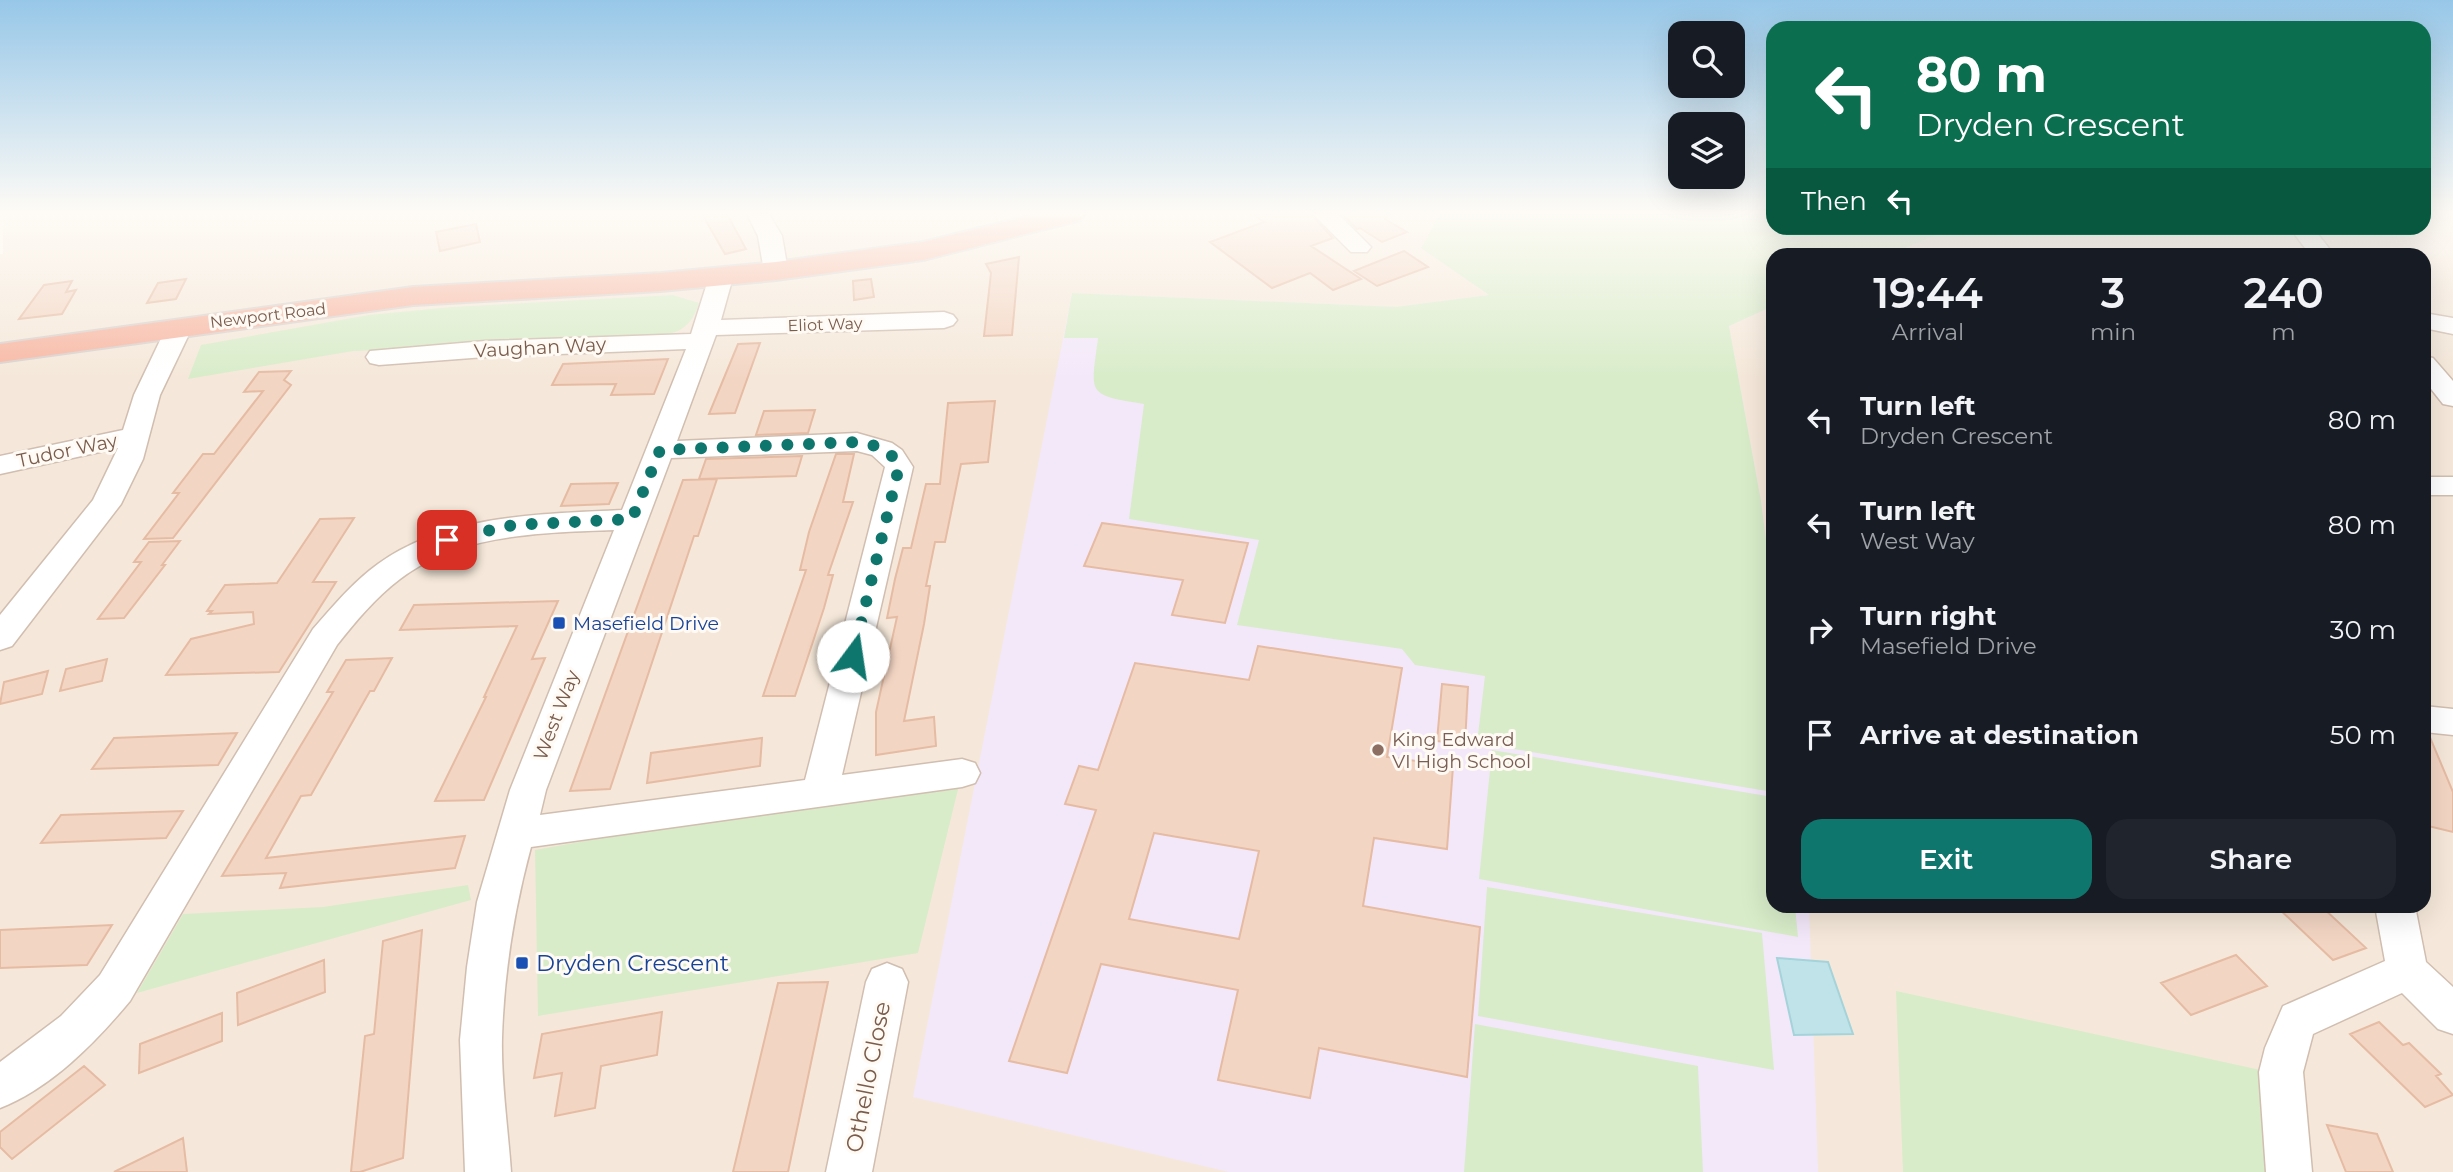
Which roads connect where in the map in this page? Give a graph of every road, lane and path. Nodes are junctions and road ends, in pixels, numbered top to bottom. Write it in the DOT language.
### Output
graph roads {
  1 [pos="793,269"];
  2 [pos="776,271"];
  3 [pos="720,277"];
  4 [pos="944,320"];
  5 [pos="2431,322"];
  6 [pos="2453,326"];
  7 [pos="179,328"];
  8 [pos="704,334"];
  9 [pos="0,353"];
  10 [pos="379,357"];
  11 [pos="2431,372"];
  12 [pos="2453,398"];
  13 [pos="135,436"];
  14 [pos="660,450"];
  15 [pos="0,465"];
  16 [pos="2431,486"];
  17 [pos="2453,486"];
  18 [pos="632,519"];
  19 [pos="0,638"];
  20 [pos="2431,720"];
  21 [pos="2453,722"];
  22 [pos="962,773"];
  23 [pos="820,791"];
  24 [pos="515,834"];
  25 [pos="2396,913"];
  26 [pos="2407,971"];
  27 [pos="887,982"];
  28 [pos="2453,1015"];
  29 [pos="0,1087"];
  30 [pos="488,1172"];
  31 [pos="849,1172"];
  32 [pos="2289,1172"];
  1 -- 2 [label="highway, Newport Road"];
  2 -- 3 [label="highway, Newport Road"];
  3 -- 7 [label="highway, Newport Road"];
  3 -- 8 [label="street, West Way"];
  4 -- 8 [label="street, Eliot Way"];
  5 -- 6 [label="street"];
  7 -- 9 [label="highway, Newport Road"];
  7 -- 13 [label="street"];
  8 -- 10 [label="street, Vaughan Way"];
  8 -- 14 [label="street, West Way"];
  11 -- 12 [label="street"];
  13 -- 15 [label="street, Tudor Way"];
  13 -- 19 [label="street"];
  14 -- 18 [label="street, West Way"];
  14 -- 23 [label="street"];
  16 -- 17 [label="street"];
  18 -- 24 [label="street, West Way"];
  18 -- 29 [label="street"];
  20 -- 21 [label="street"];
  22 -- 23 [label="street"];
  23 -- 24 [label="street"];
  24 -- 30 [label="street, West Way"];
  25 -- 26 [label="street"];
  26 -- 28 [label="street"];
  26 -- 32 [label="street"];
  27 -- 31 [label="street, Othello Close"];
}
